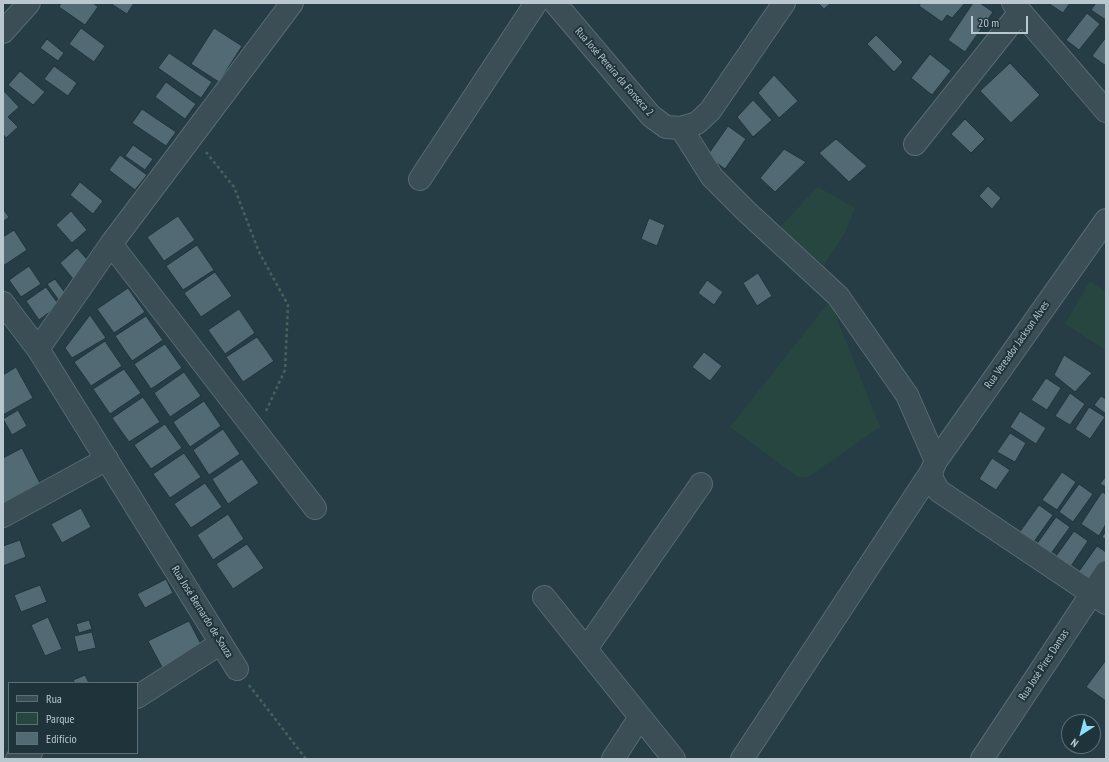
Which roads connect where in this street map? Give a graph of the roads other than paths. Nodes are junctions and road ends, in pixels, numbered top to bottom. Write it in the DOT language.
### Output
graph roads {
  1 [pos="29,3"];
  2 [pos="292,3"];
  3 [pos="536,3"];
  4 [pos="555,3"];
  5 [pos="784,3"];
  6 [pos="1016,7"];
  7 [pos="3,32"];
  8 [pos="1106,111"];
  9 [pos="681,128"];
  10 [pos="915,144"];
  11 [pos="420,179"];
  12 [pos="1106,220"];
  13 [pos="111,244"];
  14 [pos="3,303"];
  15 [pos="38,349"];
  16 [pos="107,459"];
  17 [pos="933,466"];
  18 [pos="701,484"];
  19 [pos="315,508"];
  20 [pos="3,516"];
  21 [pos="1106,572"];
  22 [pos="544,597"];
  23 [pos="1099,597"];
  24 [pos="221,643"];
  25 [pos="586,649"];
  26 [pos="237,669"];
  27 [pos="138,696"];
  28 [pos="640,717"];
  29 [pos="29,754"];
  30 [pos="17,759"];
  31 [pos="613,759"];
  32 [pos="674,759"];
  33 [pos="742,759"];
  34 [pos="982,759"];
  1 -- 7 [label="street"];
  2 -- 13 [label="street"];
  3 -- 11 [label="street"];
  4 -- 9 [label="street, Rua José Pereira da Fonseca 2"];
  5 -- 9 [label="street"];
  6 -- 8 [label="street"];
  6 -- 10 [label="street"];
  9 -- 17 [label="street"];
  12 -- 17 [label="street, Rua Vereador Jackson Alves"];
  13 -- 15 [label="street"];
  13 -- 19 [label="street"];
  14 -- 15 [label="street, Rua José Bernardo de Souza"];
  15 -- 16 [label="street, Rua José Bernardo de Souza"];
  16 -- 20 [label="street"];
  16 -- 24 [label="street, Rua José Bernardo de Souza"];
  17 -- 23 [label="street"];
  17 -- 33 [label="street, Rua Vereador Jackson Alves"];
  18 -- 25 [label="street"];
  21 -- 23 [label="street, Rua José Pires Dantas"];
  22 -- 25 [label="street"];
  23 -- 34 [label="street, Rua José Pires Dantas"];
  24 -- 26 [label="street, Rua José Bernardo de Souza"];
  24 -- 27 [label="street"];
  25 -- 28 [label="street"];
  28 -- 31 [label="street"];
  28 -- 32 [label="street"];
  29 -- 30 [label="street"];
}
